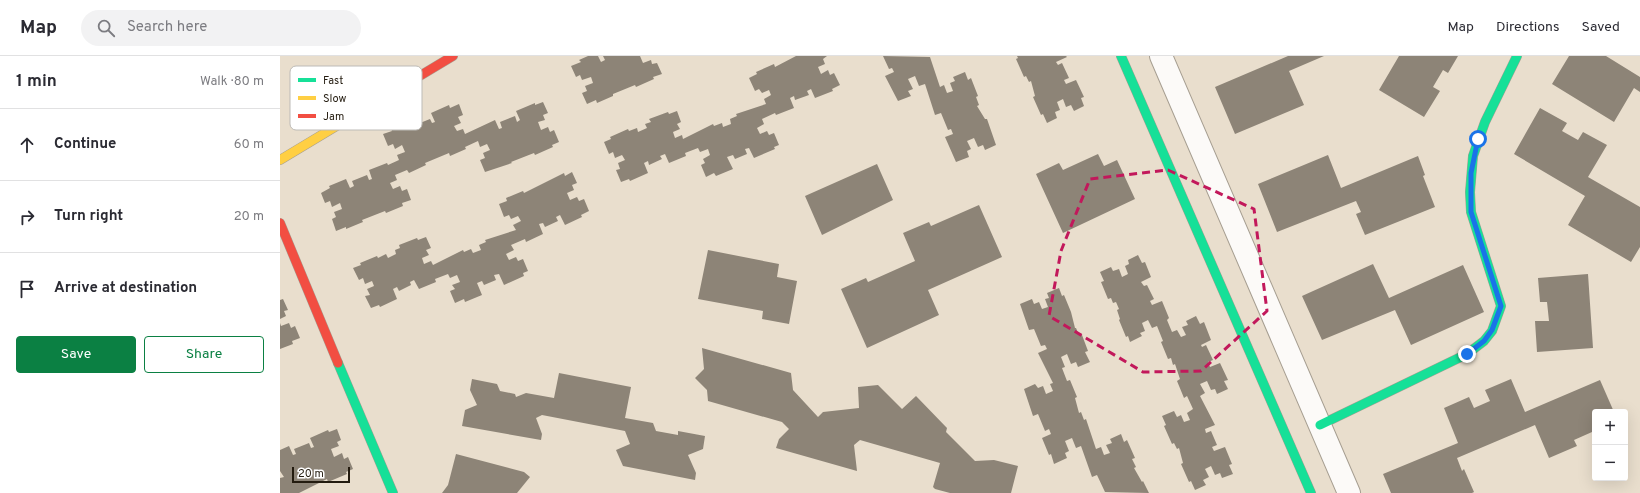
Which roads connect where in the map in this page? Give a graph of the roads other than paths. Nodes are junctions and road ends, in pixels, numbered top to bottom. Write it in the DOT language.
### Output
graph roads {
  1 [pos="453,56"];
  2 [pos="1121,56"];
  3 [pos="1161,56"];
  4 [pos="1517,56"];
  5 [pos="422,75"];
  6 [pos="330,130"];
  7 [pos="280,160"];
  8 [pos="280,223"];
  9 [pos="1320,425"];
  10 [pos="393,493"];
  11 [pos="1311,493"];
  12 [pos="1349,493"];
  1 -- 5 [label="street"];
  2 -- 11 [label="street"];
  3 -- 9 [label="street"];
  4 -- 9 [label="street"];
  6 -- 7 [label="street"];
  8 -- 10 [label="street"];
  9 -- 12 [label="street"];
}
